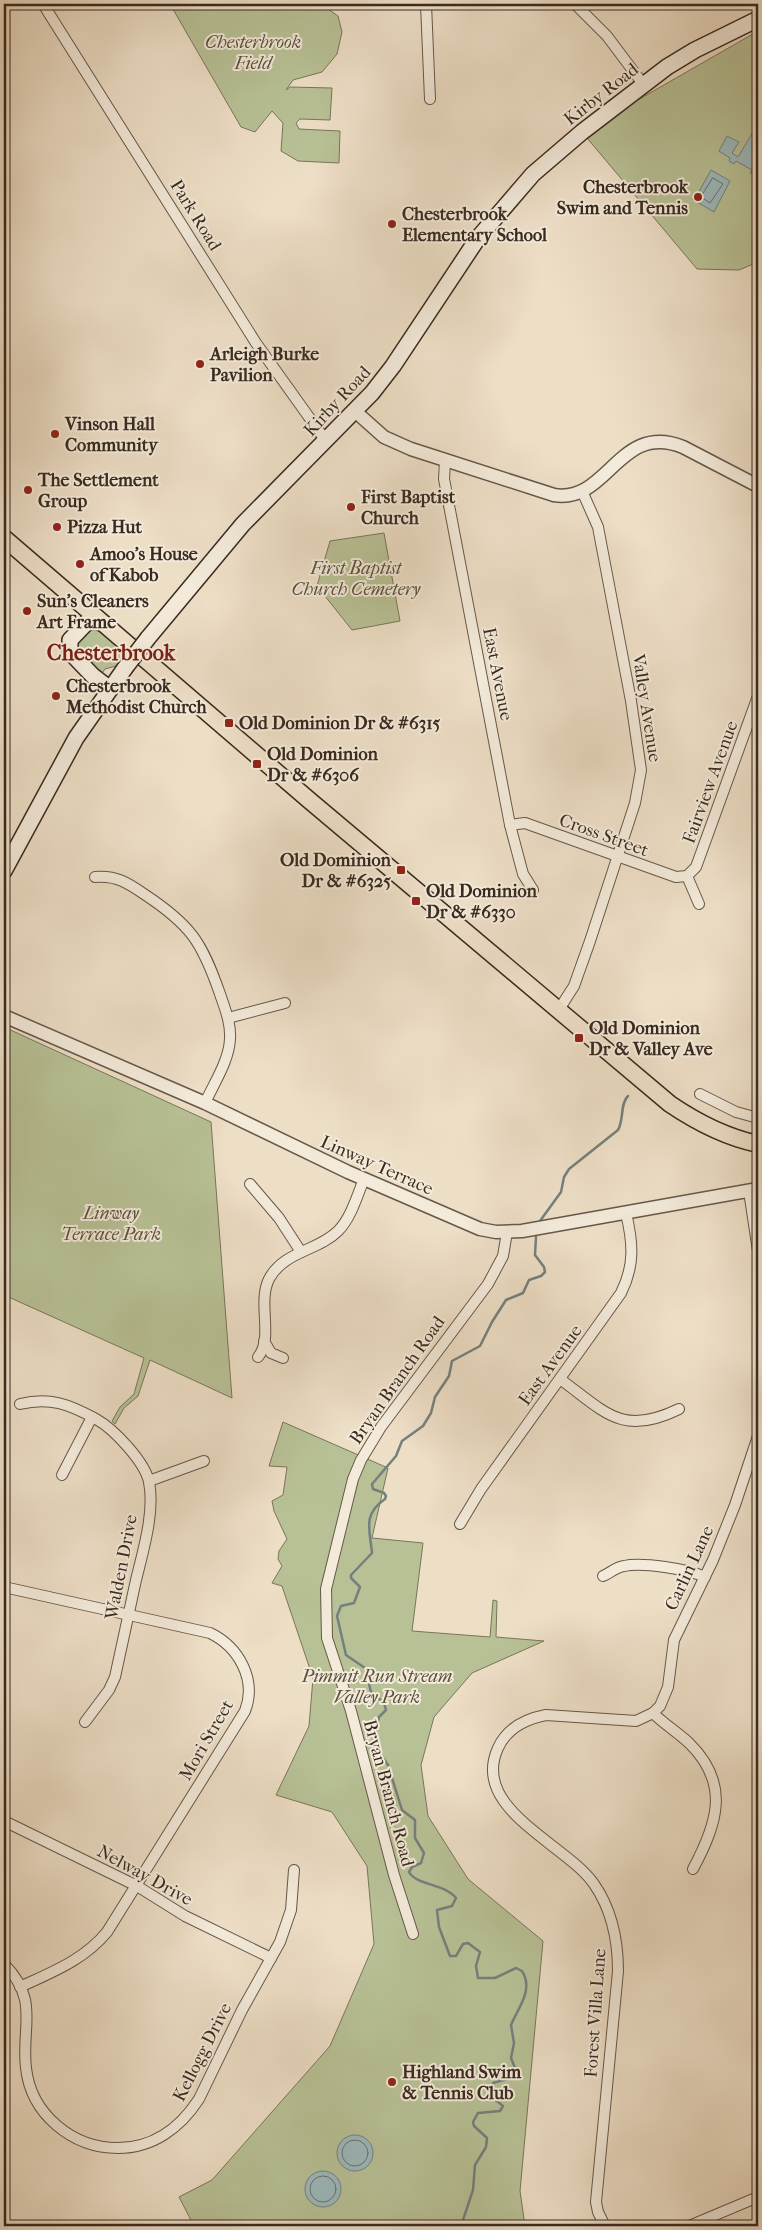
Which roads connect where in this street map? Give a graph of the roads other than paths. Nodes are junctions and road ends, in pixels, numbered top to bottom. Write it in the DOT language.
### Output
graph roads {
  1 [pos="43,4"];
  2 [pos="426,4"];
  3 [pos="575,4"];
  4 [pos="758,19"];
  5 [pos="643,84"];
  6 [pos="430,99"];
  7 [pos="356,412"];
  8 [pos="326,441"];
  9 [pos="446,461"];
  10 [pos="758,486"];
  11 [pos="582,491"];
  12 [pos="4,538"];
  13 [pos="93,616"];
  14 [pos="110,689"];
  15 [pos="758,696"];
  16 [pos="510,825"];
  17 [pos="618,857"];
  18 [pos="4,871"];
  19 [pos="687,876"];
  20 [pos="95,877"];
  21 [pos="533,890"];
  22 [pos="700,904"];
  23 [pos="285,1003"];
  24 [pos="558,1011"];
  25 [pos="4,1016"];
  26 [pos="228,1018"];
  27 [pos="700,1094"];
  28 [pos="205,1103"];
  29 [pos="758,1118"];
  30 [pos="758,1144"];
  31 [pos="364,1179"];
  32 [pos="250,1184"];
  33 [pos="753,1190"];
  34 [pos="626,1213"];
  35 [pos="507,1232"];
  36 [pos="758,1251"];
  37 [pos="301,1252"];
  38 [pos="264,1341"];
  39 [pos="258,1357"];
  40 [pos="283,1358"];
  41 [pos="560,1379"];
  42 [pos="20,1404"];
  43 [pos="679,1409"];
  44 [pos="92,1417"];
  45 [pos="758,1436"];
  46 [pos="204,1461"];
  47 [pos="62,1475"];
  48 [pos="149,1481"];
  49 [pos="460,1524"];
  50 [pos="603,1576"];
  51 [pos="705,1576"];
  52 [pos="4,1587"];
  53 [pos="128,1614"];
  54 [pos="653,1713"];
  55 [pos="85,1722"];
  56 [pos="4,1821"];
  57 [pos="693,1869"];
  58 [pos="294,1870"];
  59 [pos="136,1886"];
  60 [pos="413,1934"];
  61 [pos="271,1958"];
  62 [pos="4,1964"];
  63 [pos="20,1987"];
  64 [pos="758,2197"];
  65 [pos="605,2226"];
  66 [pos="689,2226"];
  1 -- 8 [label="street, Park Road"];
  2 -- 6 [label="street"];
  3 -- 5 [label="street"];
  4 -- 5 [label="main road, Kirby Road"];
  5 -- 7 [label="main road, Kirby Road"];
  7 -- 8 [label="main road, Kirby Road"];
  7 -- 9 [label="street"];
  8 -- 14 [label="main road, Kirby Road, bridge"];
  9 -- 11 [label="street"];
  9 -- 16 [label="street, East Avenue"];
  10 -- 11 [label="street"];
  11 -- 17 [label="street, Valley Avenue"];
  12 -- 13 [label="main road"];
  13 -- 14 [label="main road"];
  13 -- 24 [label="main road"];
  14 -- 18 [label="main road, Kirby Road"];
  15 -- 19 [label="street, Fairview Avenue"];
  16 -- 17 [label="street, Cross Street"];
  16 -- 21 [label="street, East Avenue"];
  17 -- 19 [label="street, Cross Street"];
  17 -- 24 [label="street, Valley Avenue"];
  19 -- 22 [label="street"];
  20 -- 26 [label="street"];
  23 -- 26 [label="street"];
  24 -- 30 [label="main road"];
  25 -- 28 [label="street, Linway Terrace"];
  26 -- 28 [label="street"];
  27 -- 29 [label="street"];
  28 -- 31 [label="street, Linway Terrace"];
  31 -- 35 [label="street, Linway Terrace"];
  31 -- 37 [label="street"];
  32 -- 37 [label="street"];
  33 -- 34 [label="street, Linway Terrace"];
  33 -- 36 [label="street"];
  34 -- 35 [label="street, Linway Terrace"];
  34 -- 41 [label="street, East Avenue"];
  35 -- 60 [label="street, Bryan Branch Road"];
  37 -- 38 [label="street"];
  38 -- 39 [label="street"];
  38 -- 40 [label="street"];
  41 -- 43 [label="street"];
  41 -- 49 [label="street, East Avenue"];
  42 -- 44 [label="street"];
  44 -- 47 [label="street"];
  44 -- 48 [label="street"];
  45 -- 51 [label="street, Carlin Lane"];
  46 -- 48 [label="street"];
  48 -- 53 [label="street, Walden Drive"];
  50 -- 51 [label="street"];
  51 -- 54 [label="street, Carlin Lane"];
  52 -- 53 [label="street, Mori Street"];
  53 -- 55 [label="street, Walden Drive"];
  53 -- 59 [label="street, Mori Street"];
  54 -- 57 [label="street"];
  54 -- 65 [label="street, Forest Villa Lane"];
  56 -- 59 [label="street, Nelway Drive"];
  58 -- 61 [label="street, Kellogg Drive"];
  59 -- 61 [label="street, Nelway Drive"];
  59 -- 63 [label="street, Mori Street"];
  61 -- 63 [label="street, Kellogg Drive"];
  62 -- 63 [label="street, Kellogg Drive"];
  64 -- 66 [label="street"];
}
